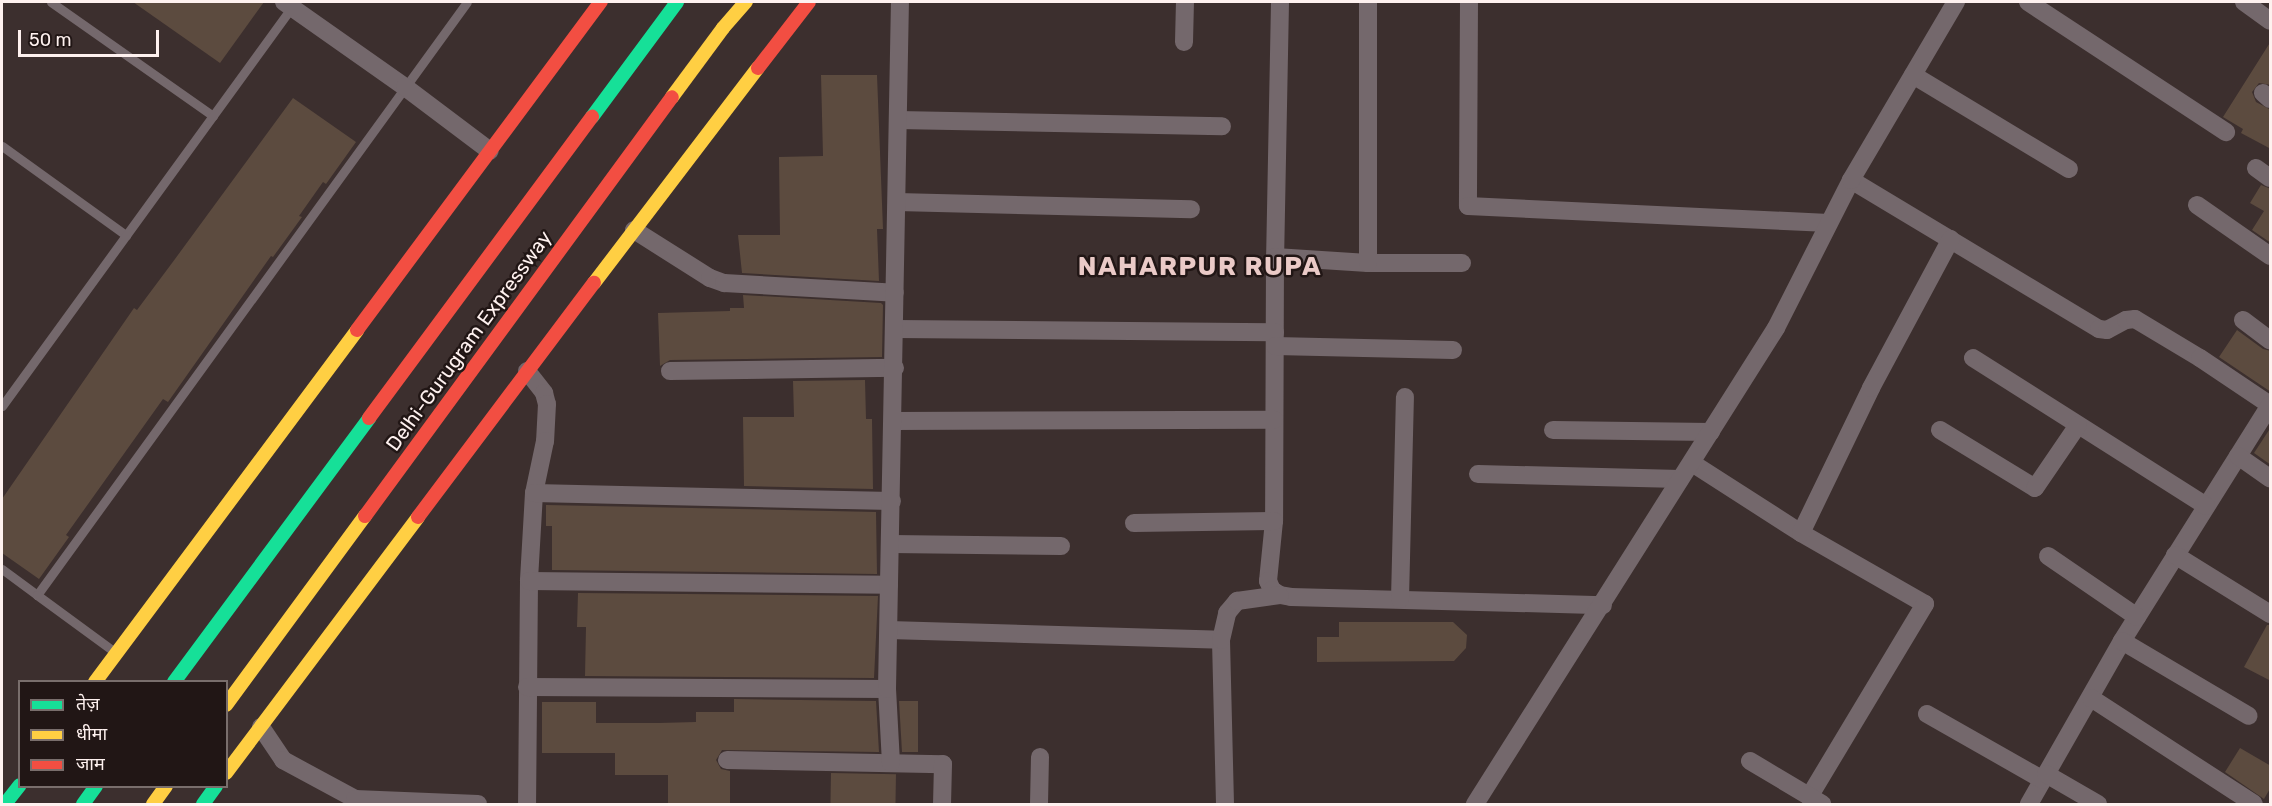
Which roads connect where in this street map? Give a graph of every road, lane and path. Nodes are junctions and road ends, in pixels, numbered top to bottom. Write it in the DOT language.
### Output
graph roads {
  1 [pos="51,2"];
  2 [pos="467,2"];
  3 [pos="601,2"];
  4 [pos="676,2"];
  5 [pos="746,2"];
  6 [pos="809,2"];
  7 [pos="900,2"];
  8 [pos="1185,2"];
  9 [pos="1280,2"];
  10 [pos="1368,2"];
  11 [pos="1469,2"];
  12 [pos="1956,2"];
  13 [pos="2028,2"];
  14 [pos="2244,2"];
  15 [pos="288,4"];
  16 [pos="2271,21"];
  17 [pos="1184,42"];
  18 [pos="1913,75"];
  19 [pos="405,87"];
  20 [pos="213,116"];
  21 [pos="898,120"];
  22 [pos="1222,126"];
  23 [pos="2226,132"];
  24 [pos="2,146"];
  25 [pos="490,151"];
  26 [pos="2069,169"];
  27 [pos="1851,180"];
  28 [pos="897,202"];
  29 [pos="2197,204"];
  30 [pos="1191,208"];
  31 [pos="1829,223"];
  32 [pos="634,230"];
  33 [pos="126,235"];
  34 [pos="1951,239"];
  35 [pos="2271,256"];
  36 [pos="1275,257"];
  37 [pos="1368,263"];
  38 [pos="1462,263"];
  39 [pos="896,293"];
  40 [pos="2243,320"];
  41 [pos="895,329"];
  42 [pos="1275,339"];
  43 [pos="2271,340"];
  44 [pos="1454,350"];
  45 [pos="1973,358"];
  46 [pos="895,368"];
  47 [pos="526,371"];
  48 [pos="670,371"];
  49 [pos="1405,397"];
  50 [pos="2,406"];
  51 [pos="1274,420"];
  52 [pos="893,421"];
  53 [pos="2078,425"];
  54 [pos="1553,430"];
  55 [pos="1940,430"];
  56 [pos="1711,432"];
  57 [pos="2238,456"];
  58 [pos="1692,463"];
  59 [pos="1478,474"];
  60 [pos="2271,478"];
  61 [pos="1680,480"];
  62 [pos="534,493"];
  63 [pos="892,501"];
  64 [pos="2206,506"];
  65 [pos="1274,521"];
  66 [pos="1134,523"];
  67 [pos="1801,533"];
  68 [pos="891,544"];
  69 [pos="1061,546"];
  70 [pos="2175,555"];
  71 [pos="2048,556"];
  72 [pos="2,569"];
  73 [pos="529,581"];
  74 [pos="889,585"];
  75 [pos="37,595"];
  76 [pos="1280,595"];
  77 [pos="1400,599"];
  78 [pos="1603,605"];
  79 [pos="2271,614"];
  80 [pos="2137,617"];
  81 [pos="889,630"];
  82 [pos="1221,640"];
  83 [pos="2122,641"];
  84 [pos="116,653"];
  85 [pos="96,680"];
  86 [pos="175,680"];
  87 [pos="527,687"];
  88 [pos="887,689"];
  89 [pos="2091,698"];
  90 [pos="228,702"];
  91 [pos="1927,714"];
  92 [pos="2249,716"];
  93 [pos="261,727"];
  94 [pos="1040,757"];
  95 [pos="727,760"];
  96 [pos="1750,761"];
  97 [pos="891,763"];
  98 [pos="228,770"];
  99 [pos="2044,777"];
  100 [pos="16,784"];
  101 [pos="95,788"];
  102 [pos="165,788"];
  103 [pos="215,788"];
  104 [pos="1816,801"];
  105 [pos="2246,803"];
  106 [pos="5,804"];
  107 [pos="83,804"];
  108 [pos="153,804"];
  109 [pos="203,804"];
  110 [pos="478,804"];
  111 [pos="526,804"];
  112 [pos="942,804"];
  113 [pos="1039,804"];
  114 [pos="1225,804"];
  115 [pos="1475,804"];
  116 [pos="2029,804"];
  117 [pos="2098,804"];
  1 -- 20 [label="lane"];
  2 -- 19 [label="lane"];
  3 -- 25 [label="main road"];
  4 -- 86 [label="main road, Delhi-Gurugram Expressway"];
  5 -- 90 [label="main road, Delhi-Gurugram Expressway"];
  6 -- 32 [label="main road"];
  7 -- 21 [label="street"];
  8 -- 17 [label="street"];
  9 -- 36 [label="street"];
  10 -- 37 [label="street"];
  11 -- 31 [label="street"];
  12 -- 18 [label="street"];
  13 -- 23 [label="street"];
  14 -- 16 [label="street"];
  15 -- 19 [label="street"];
  15 -- 20 [label="lane"];
  18 -- 26 [label="street"];
  18 -- 27 [label="street"];
  19 -- 25 [label="street"];
  19 -- 75 [label="lane"];
  20 -- 33 [label="lane"];
  21 -- 22 [label="street"];
  21 -- 28 [label="street"];
  24 -- 33 [label="lane"];
  25 -- 84 [label="main road"];
  27 -- 31 [label="street"];
  27 -- 34 [label="street"];
  28 -- 30 [label="street"];
  28 -- 39 [label="street"];
  29 -- 35 [label="street"];
  31 -- 56 [label="street"];
  32 -- 39 [label="street"];
  32 -- 47 [label="main road"];
  33 -- 50 [label="lane"];
  34 -- 57 [label="street"];
  34 -- 67 [label="street"];
  36 -- 37 [label="street"];
  36 -- 42 [label="street"];
  37 -- 38 [label="street"];
  39 -- 41 [label="street"];
  40 -- 43 [label="street"];
  41 -- 42 [label="street"];
  41 -- 46 [label="street"];
  42 -- 44 [label="street"];
  42 -- 51 [label="street"];
  45 -- 53 [label="street"];
  46 -- 48 [label="street"];
  46 -- 52 [label="street"];
  47 -- 62 [label="street"];
  47 -- 93 [label="main road"];
  49 -- 77 [label="street"];
  51 -- 52 [label="street"];
  51 -- 65 [label="street"];
  52 -- 63 [label="street"];
  53 -- 55 [label="street"];
  53 -- 64 [label="street"];
  54 -- 56 [label="street"];
  56 -- 58 [label="street"];
  57 -- 60 [label="street"];
  57 -- 64 [label="street"];
  58 -- 61 [label="street"];
  58 -- 67 [label="street"];
  59 -- 61 [label="street"];
  61 -- 78 [label="street"];
  62 -- 63 [label="street"];
  62 -- 73 [label="street"];
  63 -- 68 [label="street"];
  64 -- 70 [label="street"];
  65 -- 66 [label="street"];
  65 -- 76 [label="street"];
  67 -- 104 [label="street"];
  68 -- 69 [label="street"];
  68 -- 74 [label="street"];
  70 -- 79 [label="street"];
  70 -- 80 [label="street"];
  71 -- 80 [label="street"];
  72 -- 75 [label="lane"];
  73 -- 74 [label="street"];
  73 -- 87 [label="street"];
  74 -- 81 [label="street"];
  75 -- 84 [label="lane"];
  76 -- 77 [label="street"];
  76 -- 82 [label="street"];
  77 -- 78 [label="street"];
  78 -- 115 [label="street"];
  80 -- 83 [label="street"];
  81 -- 82 [label="street"];
  81 -- 88 [label="street"];
  82 -- 114 [label="street"];
  83 -- 89 [label="street"];
  83 -- 92 [label="street"];
  84 -- 85 [label="main road"];
  87 -- 88 [label="street"];
  87 -- 111 [label="street"];
  88 -- 97 [label="street"];
  89 -- 99 [label="street"];
  89 -- 105 [label="street"];
  91 -- 99 [label="street"];
  93 -- 98 [label="main road"];
  93 -- 110 [label="street"];
  94 -- 113 [label="street"];
  95 -- 97 [label="street"];
  96 -- 104 [label="street"];
  97 -- 112 [label="street"];
  99 -- 116 [label="street"];
  99 -- 117 [label="street"];
  100 -- 106 [label="main road"];
  101 -- 107 [label="main road"];
  102 -- 108 [label="main road"];
  103 -- 109 [label="main road"];
}
